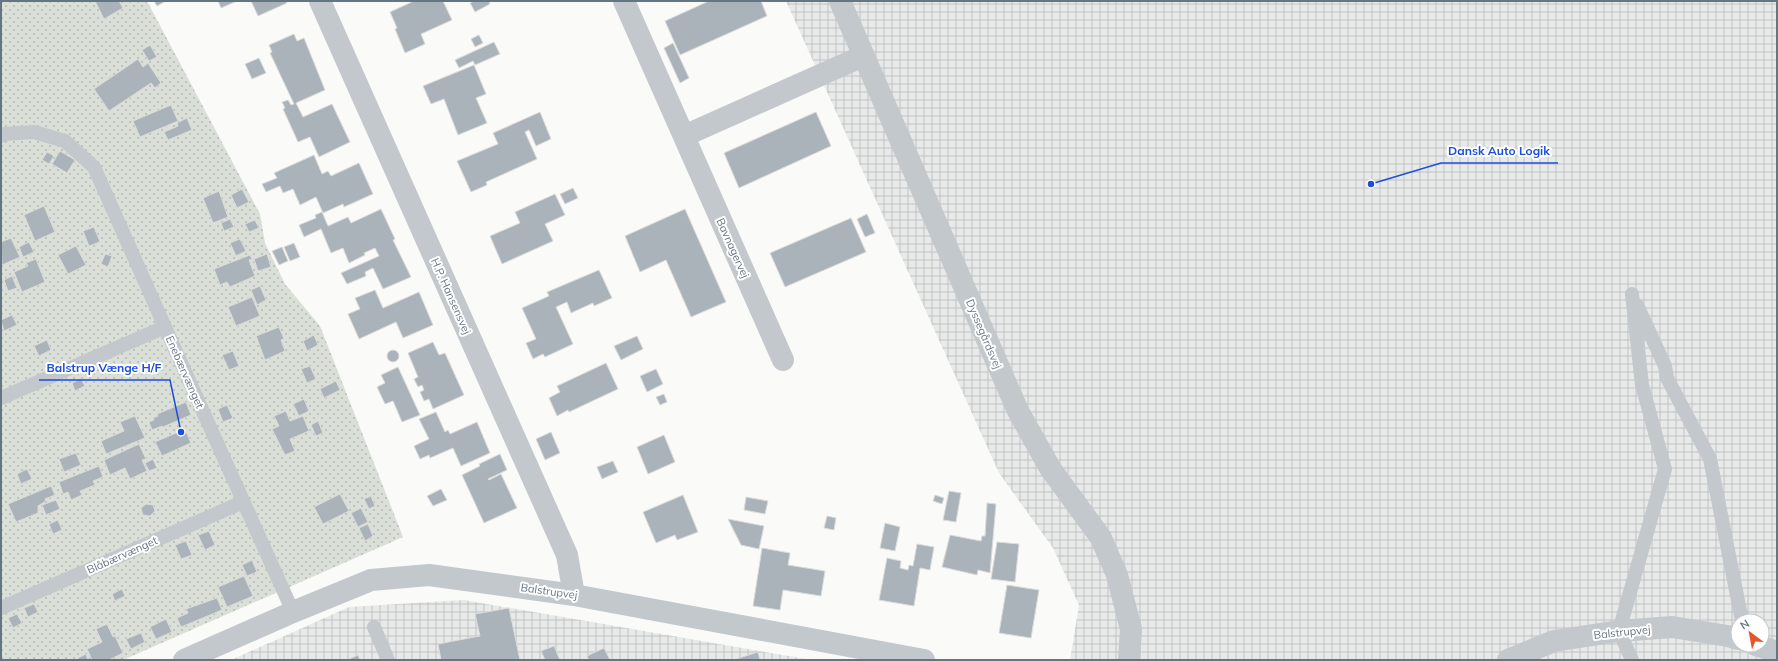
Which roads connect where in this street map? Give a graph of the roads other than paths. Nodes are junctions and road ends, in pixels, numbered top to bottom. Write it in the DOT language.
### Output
graph roads {
  1 [pos="320,1"];
  2 [pos="624,1"];
  3 [pos="840,1"];
  4 [pos="863,56"];
  5 [pos="1,136"];
  6 [pos="684,136"];
  7 [pos="165,328"];
  8 [pos="783,360"];
  9 [pos="1,398"];
  10 [pos="243,502"];
  11 [pos="574,595"];
  12 [pos="1,608"];
  13 [pos="293,612"];
  14 [pos="1740,613"];
  15 [pos="374,627"];
  16 [pos="1619,631"];
  17 [pos="1730,637"];
  18 [pos="187,659"];
  19 [pos="388,660"];
  20 [pos="924,660"];
  21 [pos="1129,660"];
  22 [pos="1508,660"];
  23 [pos="1632,660"];
  1 -- 11 [label="street, H.P. Hansensvej"];
  2 -- 6 [label="street, Bavnagervej"];
  3 -- 4 [label="street, Dyssegårdsvej"];
  4 -- 6 [label="street"];
  4 -- 21 [label="street, Dyssegårdsvej"];
  5 -- 7 [label="lane, Enebærvænget"];
  6 -- 8 [label="street, Bavnagervej"];
  7 -- 9 [label="lane"];
  7 -- 10 [label="lane, Enebærvænget"];
  10 -- 12 [label="lane, Blåbærvænget"];
  10 -- 13 [label="lane, Enebærvænget"];
  11 -- 13 [label="street, Balstrupvej"];
  11 -- 20 [label="street, Balstrupvej"];
  13 -- 18 [label="street, Balstrupvej"];
  14 -- 16 [label="lane"];
  15 -- 19 [label="lane"];
  16 -- 17 [label="street, Balstrupvej"];
  16 -- 22 [label="street, Balstrupvej"];
  16 -- 23 [label="lane"];
}
